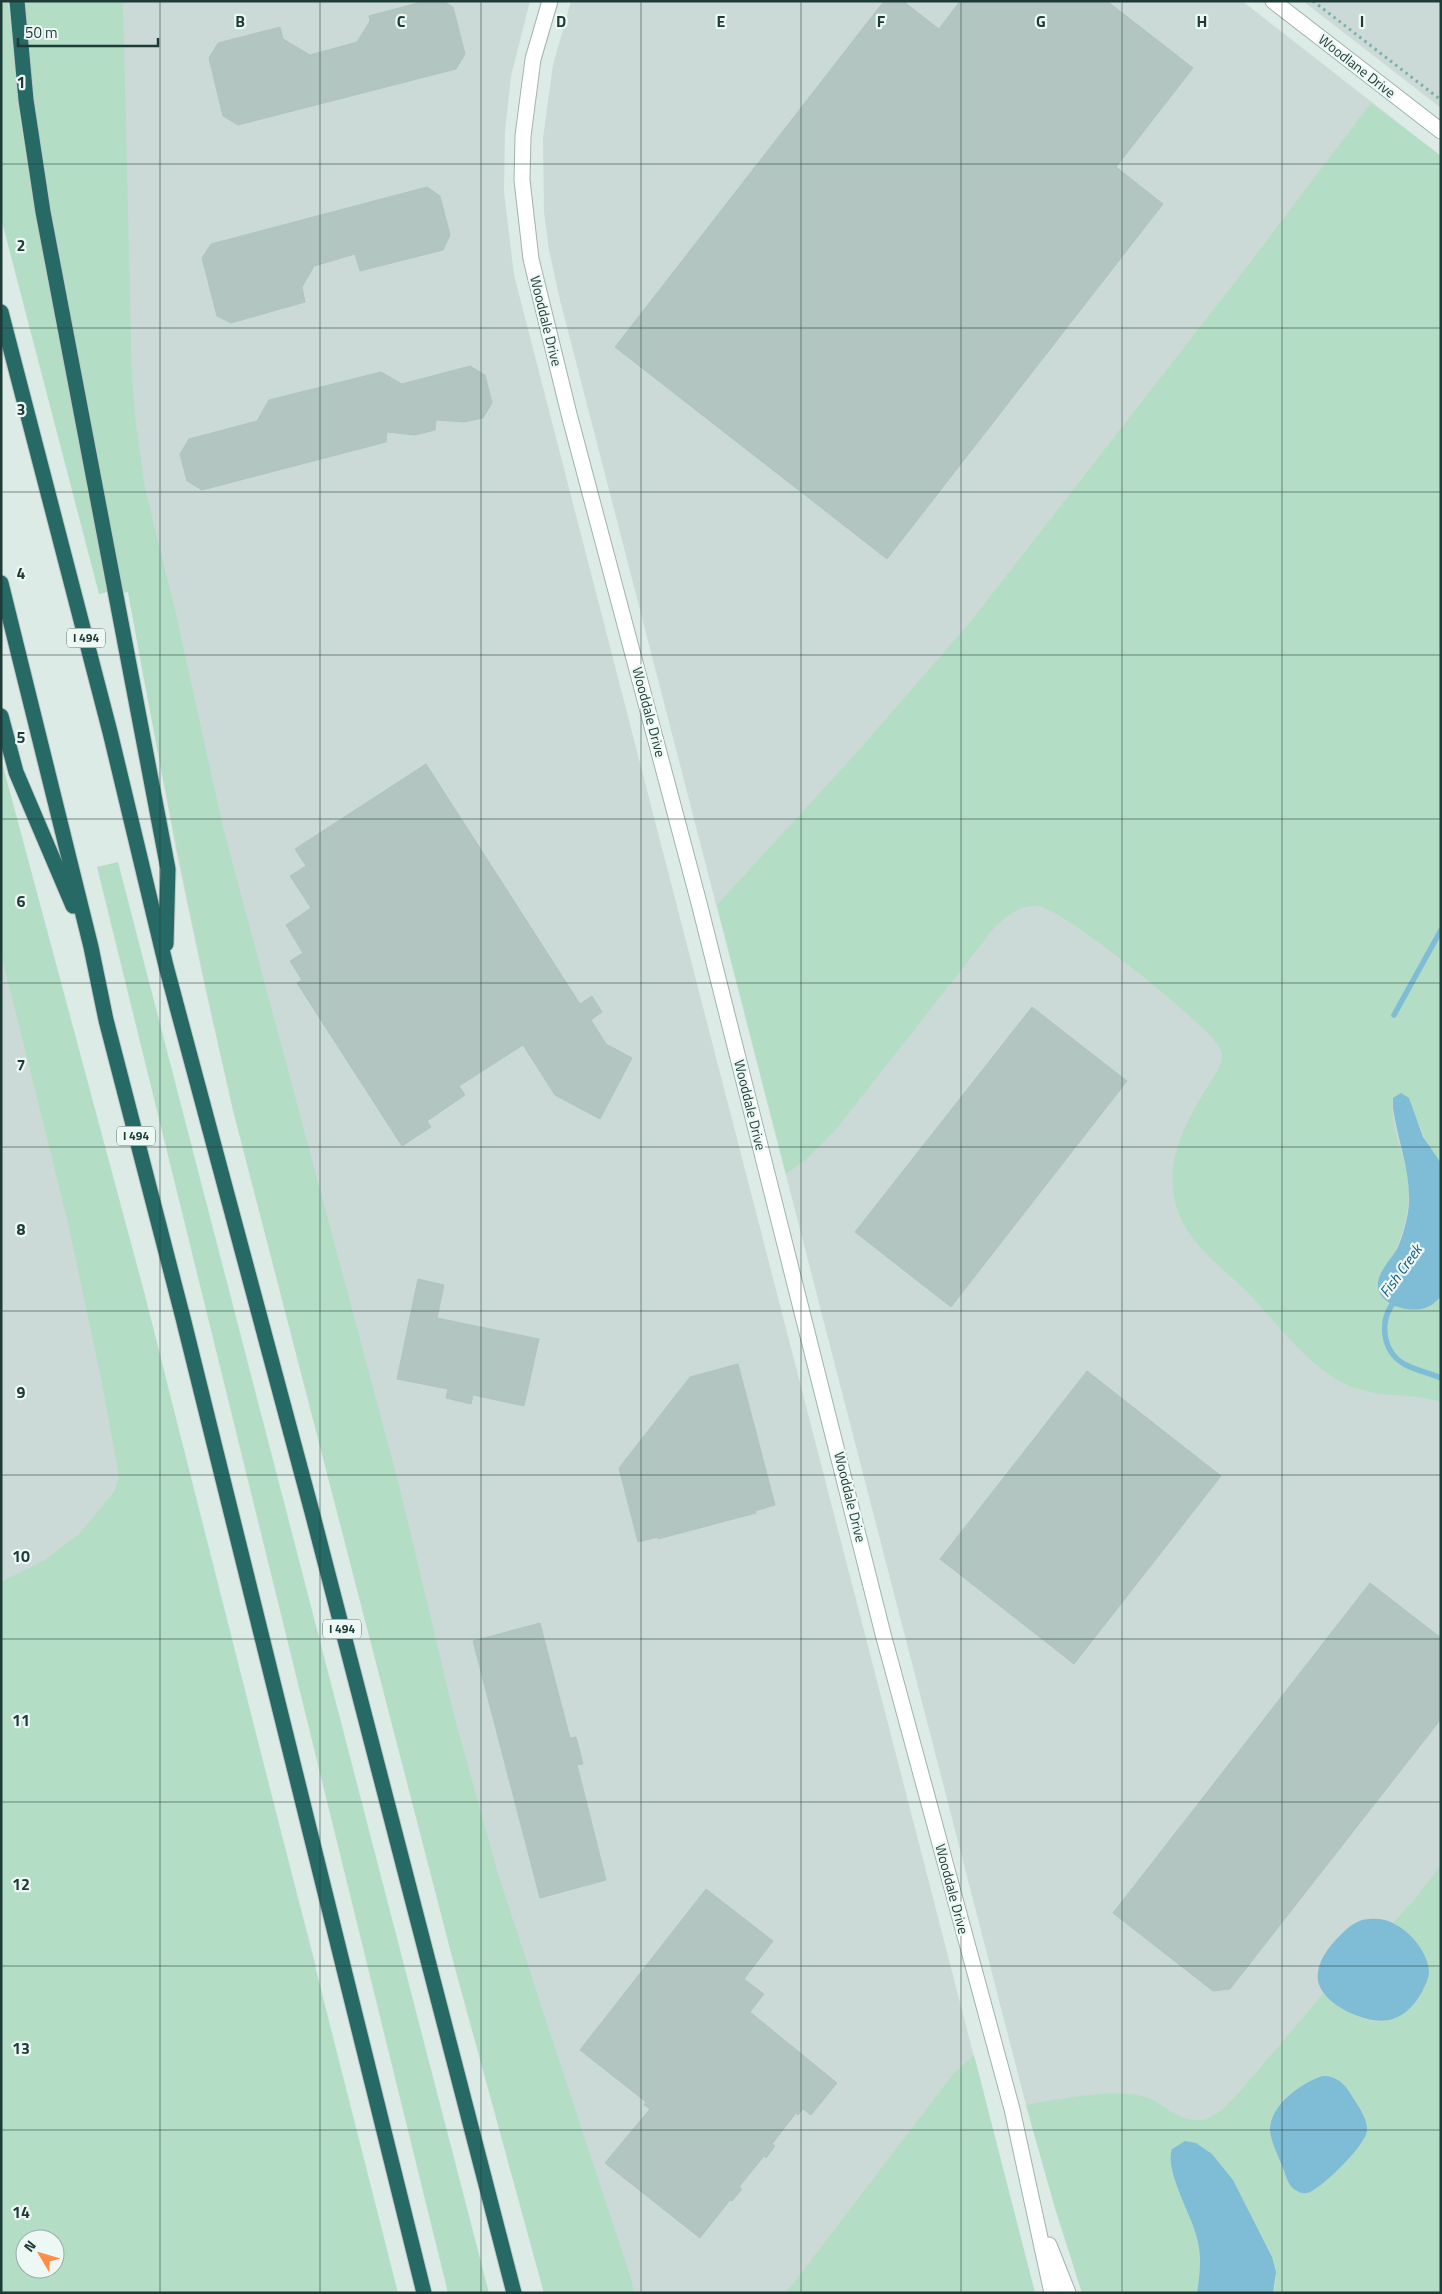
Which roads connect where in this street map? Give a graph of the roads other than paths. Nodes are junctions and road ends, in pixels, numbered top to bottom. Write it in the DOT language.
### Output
graph roads {
  1 [pos="17,1"];
  2 [pos="550,1"];
  3 [pos="1273,1"];
  4 [pos="1441,132"];
  5 [pos="1,312"];
  6 [pos="1,583"];
  7 [pos="1,716"];
  8 [pos="91,947"];
  9 [pos="166,966"];
  10 [pos="1033,2204"];
  11 [pos="424,2293"];
  12 [pos="514,2293"];
  13 [pos="1052,2293"];
  14 [pos="1068,2293"];
  1 -- 9 [label="highway"];
  2 -- 10 [label="street, Wooddale Drive"];
  3 -- 4 [label="street, Woodlane Drive"];
  5 -- 9 [label="highway, I 494"];
  6 -- 8 [label="highway, I 494"];
  7 -- 8 [label="highway"];
  8 -- 11 [label="highway, I 494"];
  9 -- 12 [label="highway, I 494"];
  10 -- 13 [label="street, Wooddale Drive"];
  10 -- 14 [label="street, Wooddale Drive"];
}
